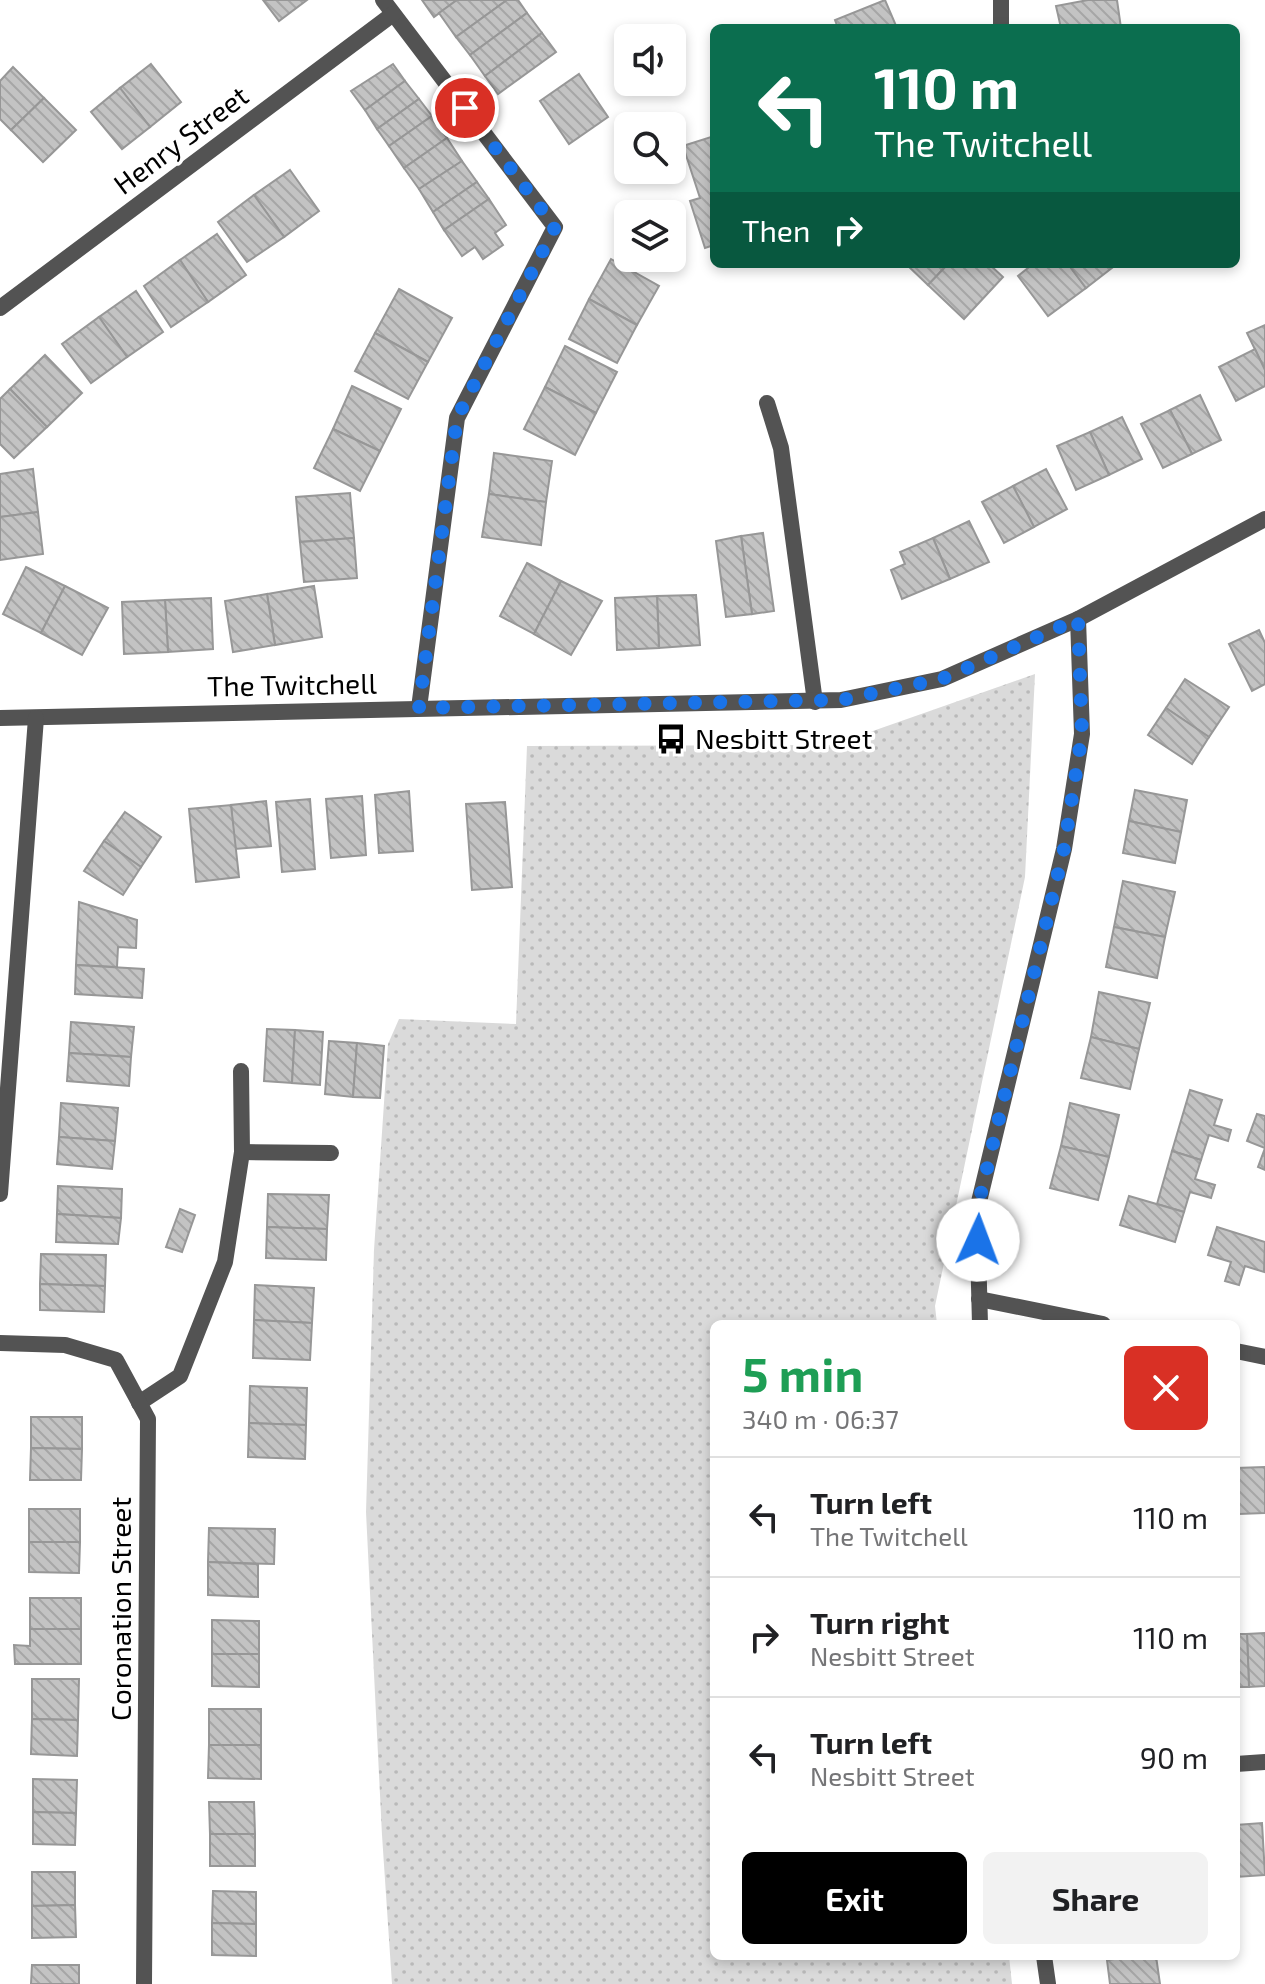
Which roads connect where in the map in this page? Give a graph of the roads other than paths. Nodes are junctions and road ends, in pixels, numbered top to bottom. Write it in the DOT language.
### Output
graph roads {
  1 [pos="1001,0"];
  2 [pos="388,7"];
  3 [pos="1001,24"];
  4 [pos="2,301"];
  5 [pos="767,403"];
  6 [pos="1265,519"];
  7 [pos="1078,619"];
  8 [pos="815,702"];
  9 [pos="419,708"];
  10 [pos="0,718"];
  11 [pos="36,718"];
  12 [pos="241,1071"];
  13 [pos="242,1152"];
  14 [pos="331,1153"];
  15 [pos="0,1194"];
  16 [pos="979,1299"];
  17 [pos="980,1320"];
  18 [pos="1083,1320"];
  19 [pos="0,1343"];
  20 [pos="1240,1352"];
  21 [pos="1265,1357"];
  22 [pos="139,1403"];
  23 [pos="1265,1762"];
  24 [pos="1240,1764"];
  25 [pos="1045,1960"];
  26 [pos="144,1984"];
  27 [pos="1048,1984"];
  1 -- 3 [label="street"];
  2 -- 4 [label="street, Henry Street"];
  2 -- 9 [label="street"];
  5 -- 8 [label="street"];
  6 -- 7 [label="street, The Twitchell"];
  7 -- 8 [label="street, The Twitchell"];
  7 -- 16 [label="street"];
  8 -- 9 [label="street, The Twitchell"];
  9 -- 11 [label="street, The Twitchell"];
  10 -- 11 [label="street, The Twitchell"];
  11 -- 15 [label="street"];
  12 -- 13 [label="street"];
  13 -- 14 [label="street"];
  13 -- 22 [label="street"];
  16 -- 17 [label="street"];
  16 -- 18 [label="street"];
  19 -- 22 [label="street, Coronation Street"];
  20 -- 21 [label="street"];
  22 -- 26 [label="street, Coronation Street"];
  23 -- 24 [label="street"];
  25 -- 27 [label="street"];
}
